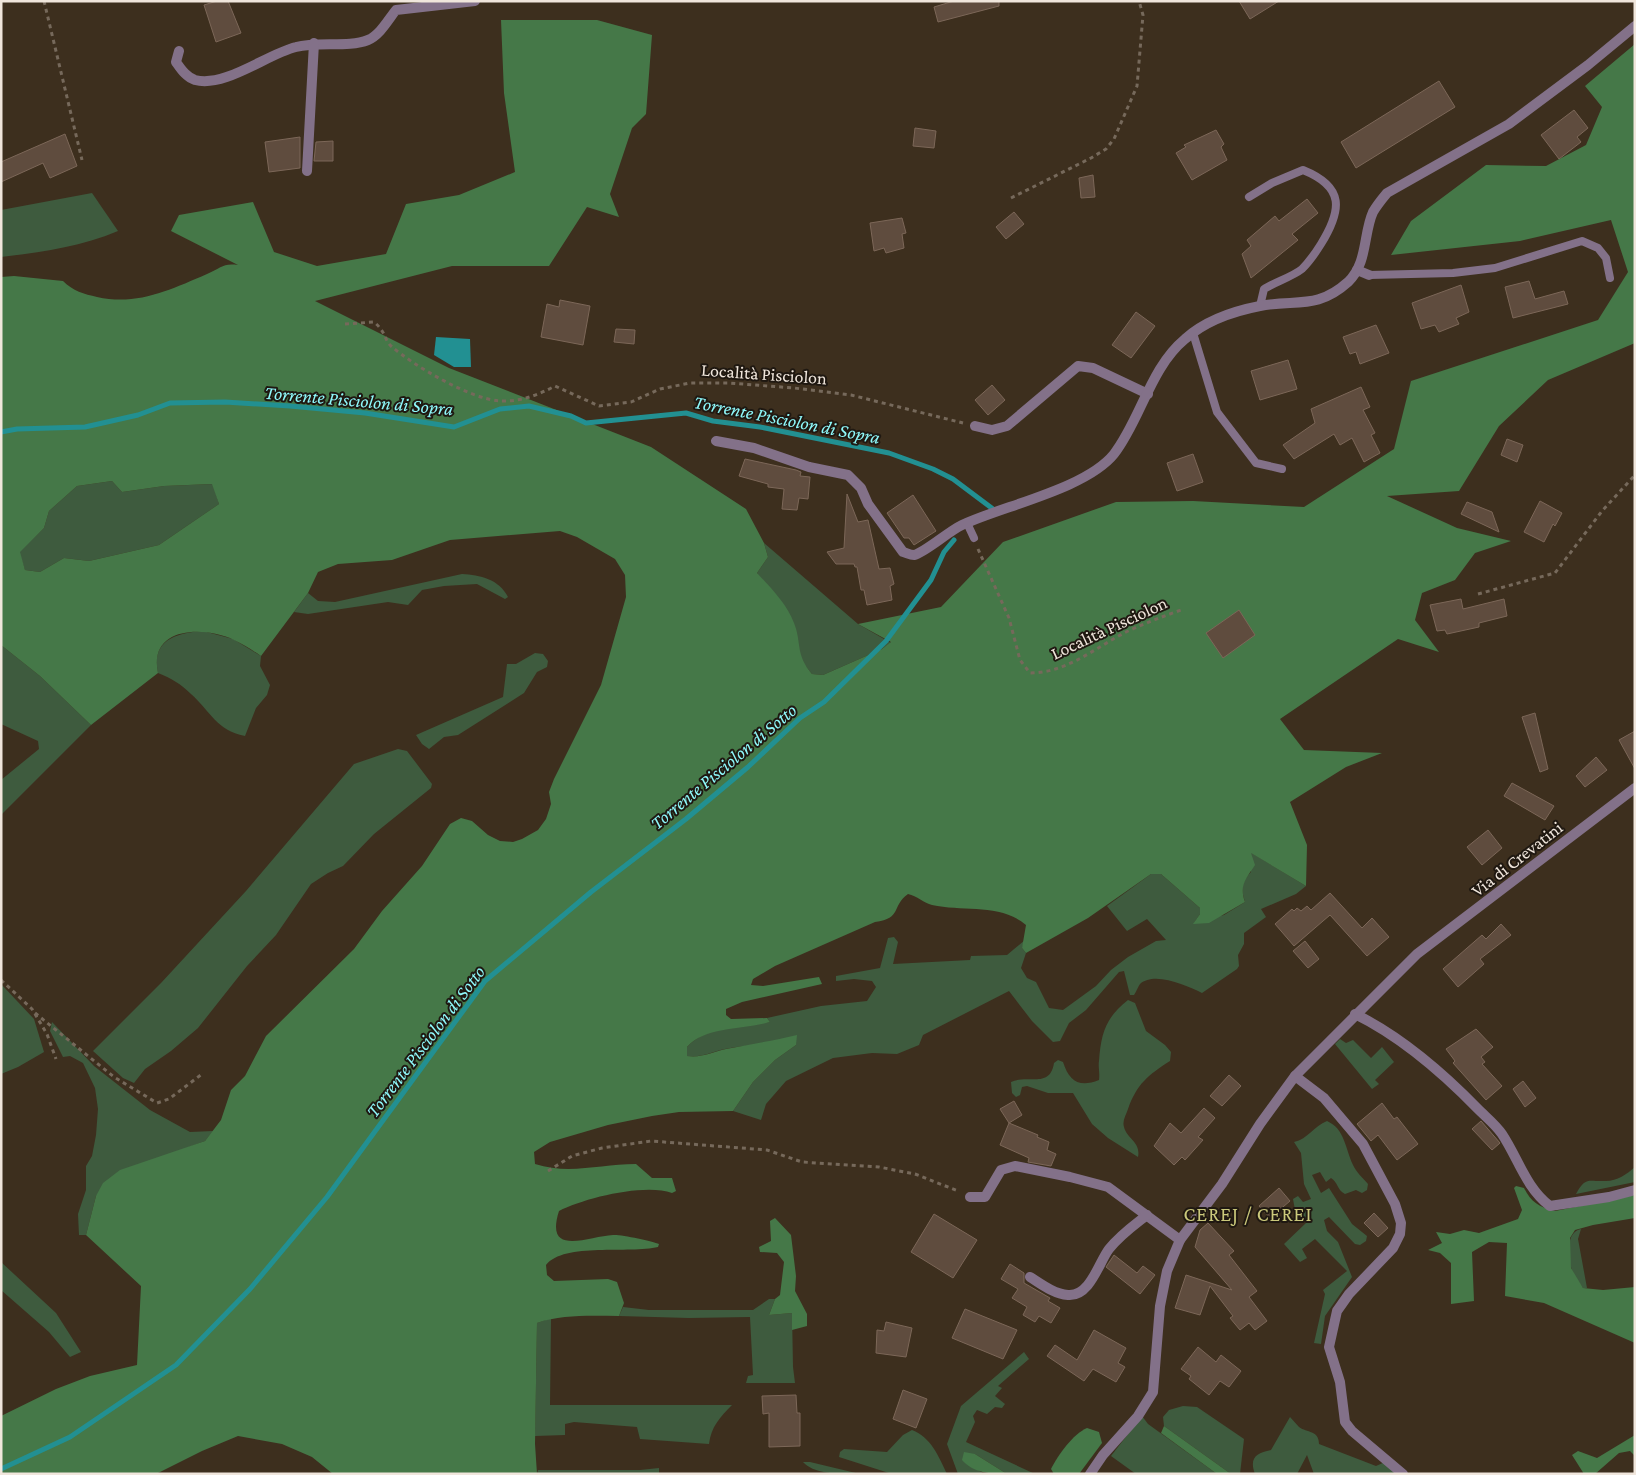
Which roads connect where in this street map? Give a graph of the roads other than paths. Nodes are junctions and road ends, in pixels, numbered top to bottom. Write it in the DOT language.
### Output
graph roads {
  1 [pos="475,1"];
  2 [pos="1635,26"];
  3 [pos="314,43"];
  4 [pos="179,51"];
  5 [pos="307,170"];
  6 [pos="1249,197"];
  7 [pos="1362,272"];
  8 [pos="1610,278"];
  9 [pos="1260,306"];
  10 [pos="1193,334"];
  11 [pos="1148,394"];
  12 [pos="975,426"];
  13 [pos="716,441"];
  14 [pos="1282,469"];
  15 [pos="967,523"];
  16 [pos="974,538"];
  17 [pos="1635,788"];
  18 [pos="1356,1014"];
  19 [pos="1295,1076"];
  20 [pos="1635,1190"];
  21 [pos="970,1197"];
  22 [pos="1147,1215"];
  23 [pos="1180,1240"];
  24 [pos="1030,1277"];
  25 [pos="1090,1474"];
  26 [pos="1404,1474"];
  1 -- 3 [label="street"];
  2 -- 7 [label="street"];
  3 -- 4 [label="street"];
  3 -- 5 [label="street"];
  6 -- 9 [label="lane"];
  7 -- 8 [label="lane"];
  7 -- 9 [label="street"];
  9 -- 10 [label="street"];
  10 -- 11 [label="street"];
  10 -- 14 [label="lane"];
  11 -- 12 [label="street"];
  11 -- 15 [label="street"];
  13 -- 15 [label="street"];
  15 -- 16 [label="lane"];
  17 -- 18 [label="street, Via di Crevatini"];
  18 -- 19 [label="street, Via di Crevatini"];
  18 -- 20 [label="street"];
  19 -- 23 [label="street, Via di Crevatini"];
  19 -- 26 [label="street"];
  21 -- 22 [label="street"];
  22 -- 23 [label="street"];
  22 -- 24 [label="street"];
  23 -- 25 [label="street, Via di Crevatini"];
}
